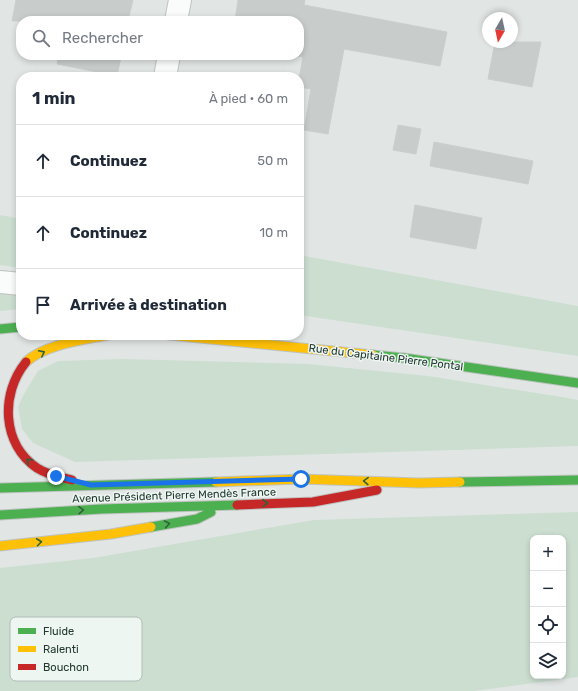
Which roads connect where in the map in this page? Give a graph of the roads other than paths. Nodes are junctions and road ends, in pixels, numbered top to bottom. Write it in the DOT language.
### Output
graph roads {
  1 [pos="180,0"];
  2 [pos="177,16"];
  3 [pos="168,60"];
  4 [pos="166,72"];
  5 [pos="0,282"];
  6 [pos="16,284"];
  7 [pos="16,327"];
  8 [pos="0,329"];
  9 [pos="88,340"];
  10 [pos="228,340"];
  11 [pos="578,383"];
  12 [pos="578,480"];
  13 [pos="419,483"];
  14 [pos="91,485"];
  15 [pos="0,488"];
  16 [pos="226,505"];
  17 [pos="0,515"];
  18 [pos="0,546"];
  1 -- 2 [label="street"];
  3 -- 4 [label="street"];
  5 -- 6 [label="street"];
  7 -- 8 [label="main road"];
  14 -- 9 [label="main road, one-way"];
  10 -- 11 [label="main road, Rue du Capitaine Pierre Pontal"];
  12 -- 13 [label="main road, Avenue Président Pierre Mendès France"];
  13 -- 14 [label="main road, Avenue Président Pierre Mendès France, one-way"];
  16 -- 13 [label="main road, Avenue Président Pierre Mendès France, one-way"];
  14 -- 15 [label="main road, Avenue Président Pierre Mendès France"];
  17 -- 16 [label="main road, Avenue Président Pierre Mendès France, one-way"];
  18 -- 16 [label="main road, one-way"];
}
